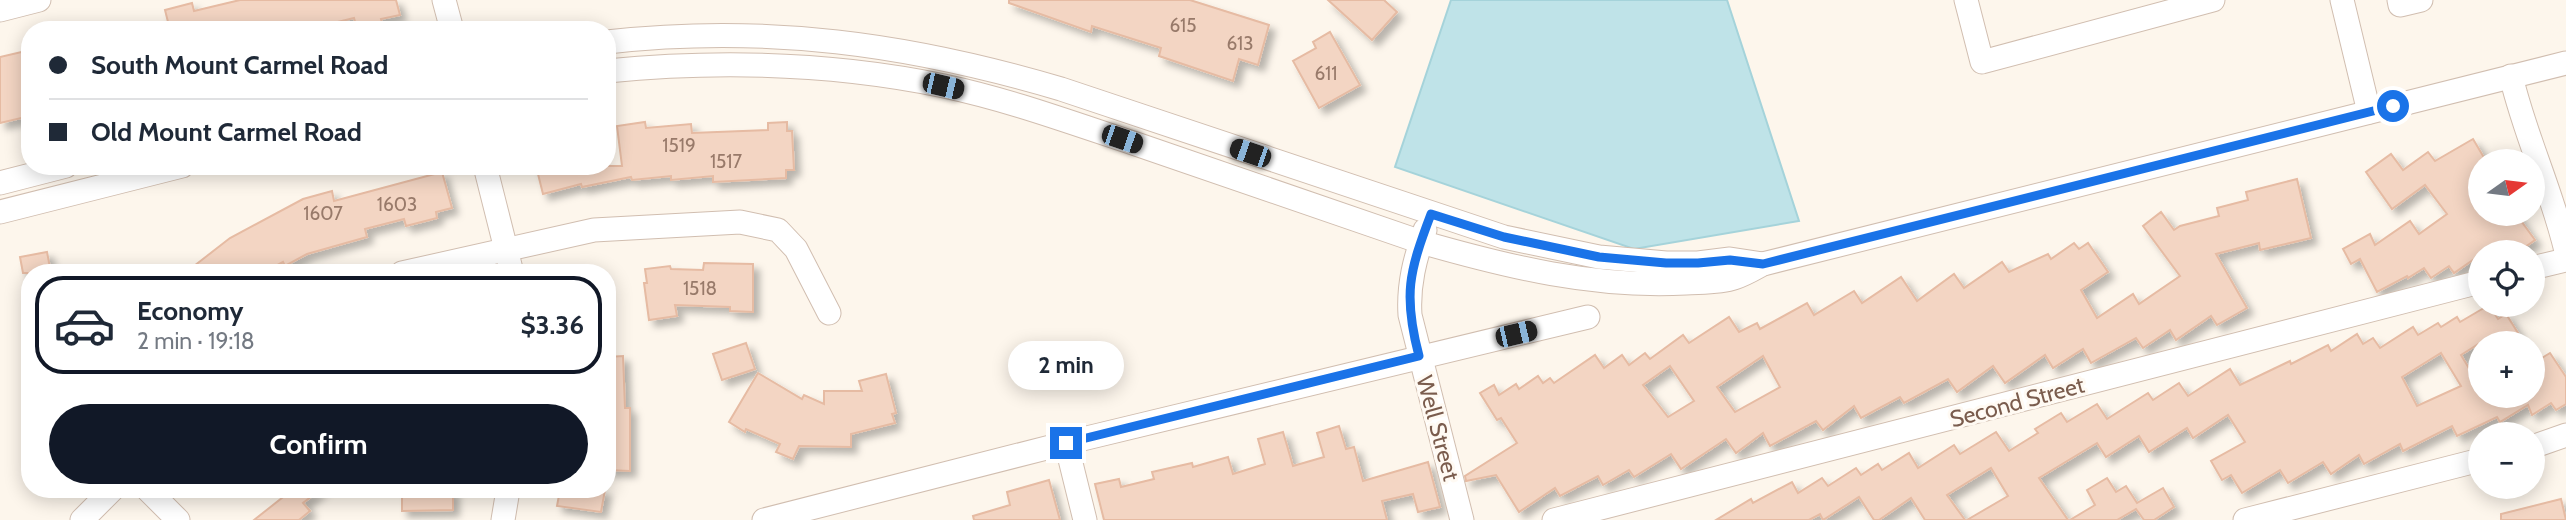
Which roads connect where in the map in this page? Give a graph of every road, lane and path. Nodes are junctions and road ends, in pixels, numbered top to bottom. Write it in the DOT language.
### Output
graph roads {
  1 [pos="39,0"];
  2 [pos="444,0"];
  3 [pos="1966,0"];
  4 [pos="2213,0"];
  5 [pos="2342,0"];
  6 [pos="2399,0"];
  7 [pos="2421,0"];
  8 [pos="0,10"];
  9 [pos="450,21"];
  10 [pos="616,41"];
  11 [pos="2566,62"];
  12 [pos="616,70"];
  13 [pos="2511,76"];
  14 [pos="2369,112"];
  15 [pos="31,175"];
  16 [pos="146,175"];
  17 [pos="487,175"];
  18 [pos="0,183"];
  19 [pos="0,212"];
  20 [pos="1431,214"];
  21 [pos="1421,242"];
  22 [pos="506,249"];
  23 [pos="2566,251"];
  24 [pos="2566,260"];
  25 [pos="441,264"];
  26 [pos="510,264"];
  27 [pos="1763,264"];
  28 [pos="2545,265"];
  29 [pos="2468,285"];
  30 [pos="829,313"];
  31 [pos="1588,317"];
  32 [pos="1419,356"];
  33 [pos="2566,435"];
  34 [pos="1066,443"];
  35 [pos="2545,444"];
  36 [pos="2468,463"];
  37 [pos="104,498"];
  38 [pos="156,498"];
  39 [pos="507,498"];
  40 [pos="82,520"];
  41 [pos="178,520"];
  42 [pos="503,520"];
  43 [pos="764,520"];
  44 [pos="1085,520"];
  45 [pos="1462,520"];
  46 [pos="1554,520"];
  47 [pos="2245,520"];
  1 -- 8 [label="street"];
  2 -- 9 [label="street"];
  3 -- 4 [label="street"];
  5 -- 14 [label="street"];
  6 -- 7 [label="street"];
  10 -- 20 [label="street"];
  11 -- 13 [label="street"];
  12 -- 21 [label="street"];
  13 -- 14 [label="street"];
  13 -- 23 [label="street"];
  14 -- 27 [label="street"];
  15 -- 18 [label="street"];
  16 -- 19 [label="street"];
  17 -- 22 [label="street"];
  20 -- 21 [label="street, Well Street"];
  20 -- 27 [label="street"];
  21 -- 27 [label="street"];
  21 -- 32 [label="street, Well Street"];
  22 -- 25 [label="street"];
  22 -- 26 [label="street"];
  22 -- 30 [label="street"];
  24 -- 28 [label="street"];
  29 -- 46 [label="street, Second Street"];
  31 -- 32 [label="street"];
  32 -- 34 [label="street"];
  32 -- 45 [label="street, Well Street"];
  33 -- 35 [label="street"];
  34 -- 43 [label="street"];
  34 -- 44 [label="street"];
  36 -- 47 [label="street"];
  37 -- 40 [label="street"];
  38 -- 41 [label="street"];
  39 -- 42 [label="street"];
}
